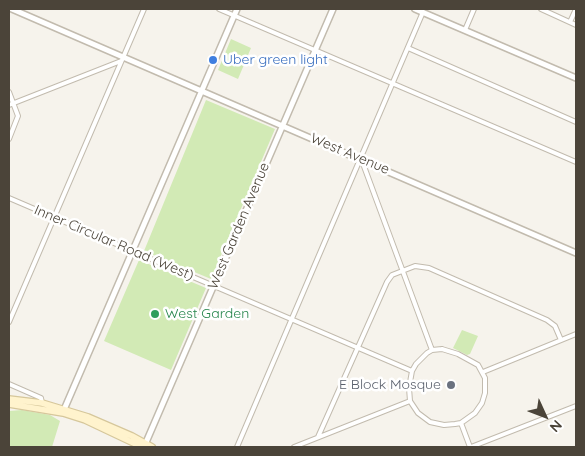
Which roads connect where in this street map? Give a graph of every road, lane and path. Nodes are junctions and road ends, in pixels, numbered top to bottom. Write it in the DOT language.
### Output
graph roads {
  1 [pos="12,9"];
  2 [pos="144,9"];
  3 [pos="219,9"];
  4 [pos="237,9"];
  5 [pos="333,9"];
  6 [pos="415,9"];
  7 [pos="474,9"];
  8 [pos="542,9"];
  9 [pos="576,9"];
  10 [pos="423,12"];
  11 [pos="235,15"];
  12 [pos="570,22"];
  13 [pos="576,25"];
  14 [pos="465,30"];
  15 [pos="408,48"];
  16 [pos="315,50"];
  17 [pos="122,59"];
  18 [pos="576,78"];
  19 [pos="393,84"];
  20 [pos="203,90"];
  21 [pos="9,92"];
  22 [pos="14,104"];
  23 [pos="9,106"];
  24 [pos="576,122"];
  25 [pos="283,126"];
  26 [pos="9,138"];
  27 [pos="361,159"];
  28 [pos="576,162"];
  29 [pos="9,198"];
  30 [pos="54,217"];
  31 [pos="133,251"];
  32 [pos="576,253"];
  33 [pos="403,272"];
  34 [pos="213,286"];
  35 [pos="291,318"];
  36 [pos="9,322"];
  37 [pos="576,334"];
  38 [pos="561,340"];
  39 [pos="358,348"];
  40 [pos="432,350"];
  41 [pos="412,371"];
  42 [pos="483,372"];
  43 [pos="9,384"];
  44 [pos="9,399"];
  45 [pos="410,401"];
  46 [pos="42,403"];
  47 [pos="9,404"];
  48 [pos="576,406"];
  49 [pos="64,411"];
  50 [pos="461,423"];
  51 [pos="318,437"];
  52 [pos="144,446"];
  53 [pos="152,447"];
  54 [pos="237,447"];
  55 [pos="294,447"];
  56 [pos="470,447"];
  1 -- 17 [label="street, West Avenue"];
  2 -- 17 [label="street"];
  3 -- 11 [label="street"];
  4 -- 11 [label="street"];
  5 -- 16 [label="street, West Garden Avenue"];
  6 -- 10 [label="street"];
  7 -- 14 [label="street"];
  8 -- 12 [label="street"];
  9 -- 12 [label="street"];
  10 -- 14 [label="street"];
  10 -- 15 [label="street"];
  11 -- 16 [label="street"];
  11 -- 20 [label="street"];
  12 -- 13 [label="street"];
  14 -- 18 [label="street"];
  15 -- 19 [label="street"];
  15 -- 24 [label="street"];
  16 -- 19 [label="street"];
  16 -- 25 [label="street, West Garden Avenue"];
  17 -- 20 [label="street, West Avenue"];
  17 -- 22 [label="street"];
  17 -- 30 [label="street"];
  19 -- 27 [label="street"];
  19 -- 28 [label="street"];
  20 -- 25 [label="street, West Avenue"];
  20 -- 31 [label="street"];
  21 -- 22 [label="street"];
  22 -- 23 [label="street"];
  22 -- 26 [label="street"];
  25 -- 27 [label="street, West Avenue"];
  25 -- 34 [label="street, West Garden Avenue"];
  27 -- 32 [label="street, West Avenue"];
  27 -- 33 [label="street"];
  27 -- 35 [label="street"];
  29 -- 30 [label="street, Inner Circular Road (West)"];
  30 -- 31 [label="street, Inner Circular Road (West)"];
  30 -- 36 [label="street"];
  31 -- 34 [label="street, Inner Circular Road (West)"];
  31 -- 49 [label="street"];
  33 -- 38 [label="street"];
  33 -- 39 [label="street"];
  33 -- 40 [label="street"];
  34 -- 35 [label="street, Inner Circular Road (West)"];
  34 -- 52 [label="street, West Garden Avenue"];
  35 -- 39 [label="street, Inner Circular Road (West)"];
  35 -- 54 [label="street"];
  37 -- 38 [label="street"];
  38 -- 42 [label="street"];
  39 -- 41 [label="street, Inner Circular Road (West)"];
  39 -- 51 [label="street"];
  40 -- 41 [label="street"];
  40 -- 42 [label="street"];
  41 -- 45 [label="street"];
  42 -- 50 [label="street"];
  43 -- 46 [label="street"];
  44 -- 46 [label="main road"];
  45 -- 50 [label="street"];
  45 -- 51 [label="street"];
  46 -- 49 [label="main road"];
  47 -- 49 [label="main road"];
  48 -- 56 [label="street"];
  49 -- 52 [label="main road"];
  50 -- 56 [label="street"];
  51 -- 55 [label="street"];
  52 -- 53 [label="main road"];
}
